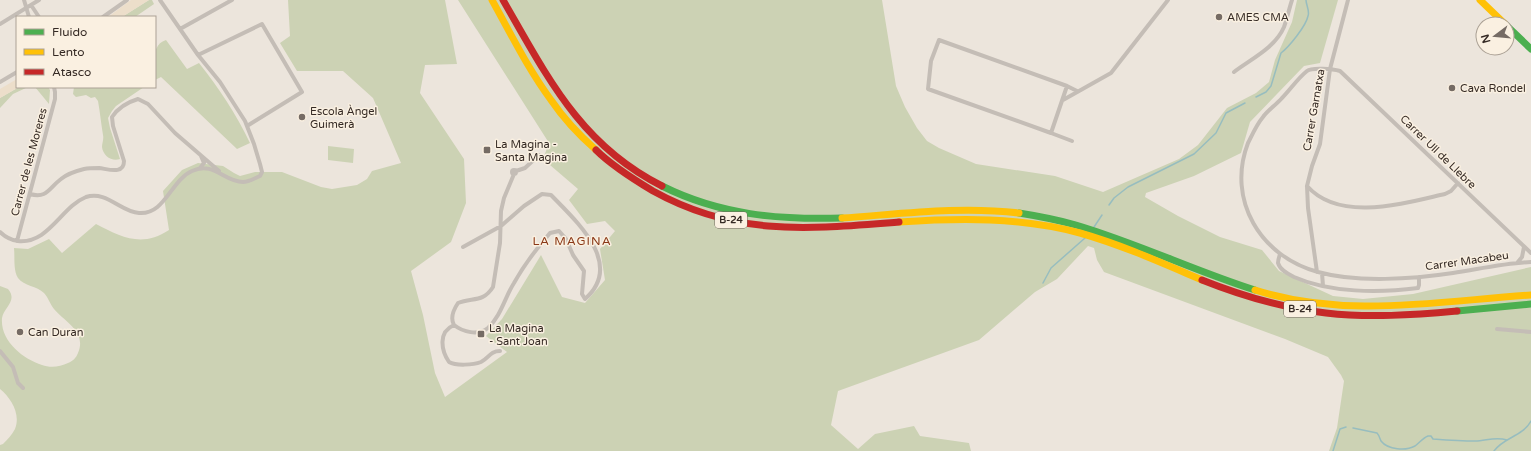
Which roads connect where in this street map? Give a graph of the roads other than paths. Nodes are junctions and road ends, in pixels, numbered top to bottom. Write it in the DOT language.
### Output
graph roads {
  1 [pos="24,0"];
  2 [pos="39,0"];
  3 [pos="127,0"];
  4 [pos="160,0"];
  5 [pos="232,0"];
  6 [pos="492,0"];
  7 [pos="504,0"];
  8 [pos="1168,0"];
  9 [pos="1292,0"];
  10 [pos="1348,0"];
  11 [pos="1480,0"];
  12 [pos="32,5"];
  13 [pos="26,8"];
  14 [pos="29,16"];
  15 [pos="38,16"];
  16 [pos="104,16"];
  17 [pos="1497,16"];
  18 [pos="0,24"];
  19 [pos="180,29"];
  20 [pos="1515,34"];
  21 [pos="1531,49"];
  22 [pos="198,55"];
  23 [pos="1330,69"];
  24 [pos="1234,72"];
  25 [pos="16,73"];
  26 [pos="0,82"];
  27 [pos="1067,86"];
  28 [pos="54,88"];
  29 [pos="1077,92"];
  30 [pos="1062,100"];
  31 [pos="247,126"];
  32 [pos="1051,133"];
  33 [pos="1072,141"];
  34 [pos="199,154"];
  35 [pos="539,155"];
  36 [pos="200,168"];
  37 [pos="222,174"];
  38 [pos="1458,183"];
  39 [pos="1307,186"];
  40 [pos="30,194"];
  41 [pos="501,226"];
  42 [pos="0,232"];
  43 [pos="17,241"];
  44 [pos="1524,246"];
  45 [pos="463,247"];
  46 [pos="1531,253"];
  47 [pos="1280,254"];
  48 [pos="1531,262"];
  49 [pos="1517,263"];
  50 [pos="1320,273"];
  51 [pos="1419,277"];
  52 [pos="1323,286"];
  53 [pos="1531,295"];
  54 [pos="1531,304"];
  55 [pos="454,325"];
  56 [pos="1497,328"];
  57 [pos="1531,332"];
  58 [pos="0,351"];
  59 [pos="500,351"];
  60 [pos="23,388"];
  1 -- 13 [label="street"];
  2 -- 12 [label="street"];
  3 -- 16 [label="street"];
  4 -- 19 [label="street"];
  5 -- 19 [label="street"];
  6 -- 54 [label="main road, B-24"];
  7 -- 53 [label="main road, B-24"];
  8 -- 29 [label="street"];
  9 -- 24 [label="street"];
  10 -- 23 [label="street, Carrer Garnatxa"];
  11 -- 17 [label="main road"];
  12 -- 13 [label="street"];
  12 -- 15 [label="street"];
  13 -- 14 [label="street"];
  13 -- 18 [label="street"];
  19 -- 22 [label="street"];
  20 -- 21 [label="main road"];
  22 -- 31 [label="street"];
  22 -- 31 [label="street"];
  23 -- 38 [label="street, Carrer Ull de Llebre"];
  23 -- 39 [label="street, Carrer Garnatxa"];
  23 -- 47 [label="street, Carrer Macabeu"];
  25 -- 26 [label="street"];
  27 -- 29 [label="street"];
  27 -- 30 [label="street"];
  27 -- 32 [label="street"];
  28 -- 40 [label="street, Carrer de les Moreres"];
  29 -- 30 [label="street"];
  30 -- 32 [label="street"];
  31 -- 37 [label="street"];
  32 -- 33 [label="street"];
  34 -- 36 [label="street"];
  34 -- 37 [label="street"];
  34 -- 40 [label="street"];
  35 -- 41 [label="street"];
  36 -- 37 [label="street"];
  36 -- 43 [label="street"];
  38 -- 39 [label="street"];
  38 -- 44 [label="street, Carrer Ull de Llebre"];
  39 -- 50 [label="street, Carrer Garnatxa"];
  40 -- 43 [label="street, Carrer de les Moreres"];
  41 -- 45 [label="street"];
  41 -- 55 [label="street"];
  41 -- 55 [label="street"];
  42 -- 43 [label="street"];
  44 -- 46 [label="street, Carrer Ull de Llebre"];
  44 -- 49 [label="street, Carrer Macabeu"];
  47 -- 50 [label="street, Carrer Macabeu"];
  47 -- 52 [label="street, Carrer Macabeu"];
  48 -- 49 [label="street, Carrer Macabeu"];
  49 -- 51 [label="street, Carrer Macabeu"];
  50 -- 51 [label="street, Carrer Macabeu"];
  50 -- 52 [label="street"];
  51 -- 52 [label="street, Carrer Macabeu"];
  55 -- 59 [label="street"];
  56 -- 57 [label="street"];
  58 -- 60 [label="street"];
}
